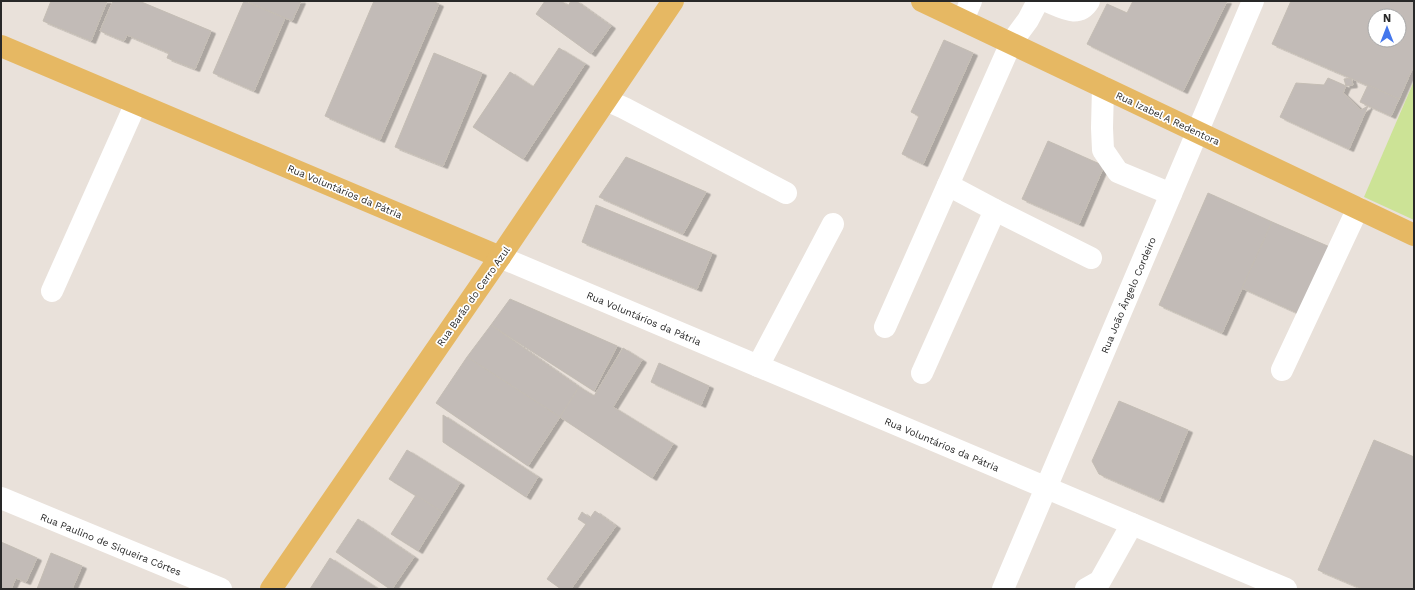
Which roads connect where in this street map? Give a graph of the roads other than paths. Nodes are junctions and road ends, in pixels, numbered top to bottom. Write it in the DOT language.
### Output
graph roads {
  1 [pos="673,1"];
  2 [pos="922,1"];
  3 [pos="1038,1"];
  4 [pos="1046,1"];
  5 [pos="1089,1"];
  6 [pos="1252,1"];
  7 [pos="967,11"];
  8 [pos="1011,43"];
  9 [pos="1,46"];
  10 [pos="1103,87"];
  11 [pos="606,100"];
  12 [pos="136,103"];
  13 [pos="1197,132"];
  14 [pos="948,185"];
  15 [pos="786,194"];
  16 [pos="1171,194"];
  17 [pos="1358,208"];
  18 [pos="995,210"];
  19 [pos="833,224"];
  20 [pos="1414,235"];
  21 [pos="500,257"];
  22 [pos="1091,258"];
  23 [pos="52,291"];
  24 [pos="885,327"];
  25 [pos="758,366"];
  26 [pos="1282,370"];
  27 [pos="922,372"];
  28 [pos="1046,488"];
  29 [pos="1,498"];
  30 [pos="1132,524"];
  31 [pos="221,589"];
  32 [pos="271,589"];
  33 [pos="1003,589"];
  34 [pos="1087,589"];
  35 [pos="1286,589"];
  1 -- 11 [label="main road, Rua Barão do Cerro Azul"];
  2 -- 7 [label="main road, Rua Izabel A Redentora"];
  3 -- 8 [label="street"];
  4 -- 5 [label="street"];
  6 -- 13 [label="street, Rua João Ângelo Cordeiro"];
  7 -- 8 [label="main road, Rua Izabel A Redentora"];
  8 -- 10 [label="main road, Rua Izabel A Redentora"];
  8 -- 14 [label="street"];
  9 -- 12 [label="main road, Rua Voluntários da Pátria"];
  10 -- 13 [label="main road, Rua Izabel A Redentora"];
  10 -- 16 [label="street"];
  11 -- 15 [label="street"];
  11 -- 21 [label="main road, Rua Barão do Cerro Azul"];
  12 -- 21 [label="main road, Rua Voluntários da Pátria"];
  12 -- 23 [label="street"];
  13 -- 16 [label="street, Rua João Ângelo Cordeiro"];
  13 -- 17 [label="main road, Rua Izabel A Redentora"];
  14 -- 18 [label="street"];
  14 -- 24 [label="street"];
  16 -- 28 [label="street, Rua João Ângelo Cordeiro"];
  17 -- 20 [label="main road, Rua Izabel A Redentora"];
  17 -- 26 [label="street"];
  18 -- 22 [label="street"];
  18 -- 27 [label="street"];
  19 -- 25 [label="street"];
  21 -- 25 [label="street, Rua Voluntários da Pátria"];
  21 -- 32 [label="main road, Rua Barão do Cerro Azul"];
  25 -- 28 [label="street, Rua Voluntários da Pátria"];
  28 -- 30 [label="street, Rua Voluntários da Pátria"];
  28 -- 33 [label="street, Rua João Ângelo Cordeiro"];
  29 -- 31 [label="street, Rua Paulino de Siqueira Côrtes"];
  30 -- 34 [label="street"];
  30 -- 35 [label="street, Rua Voluntários da Pátria"];
}
